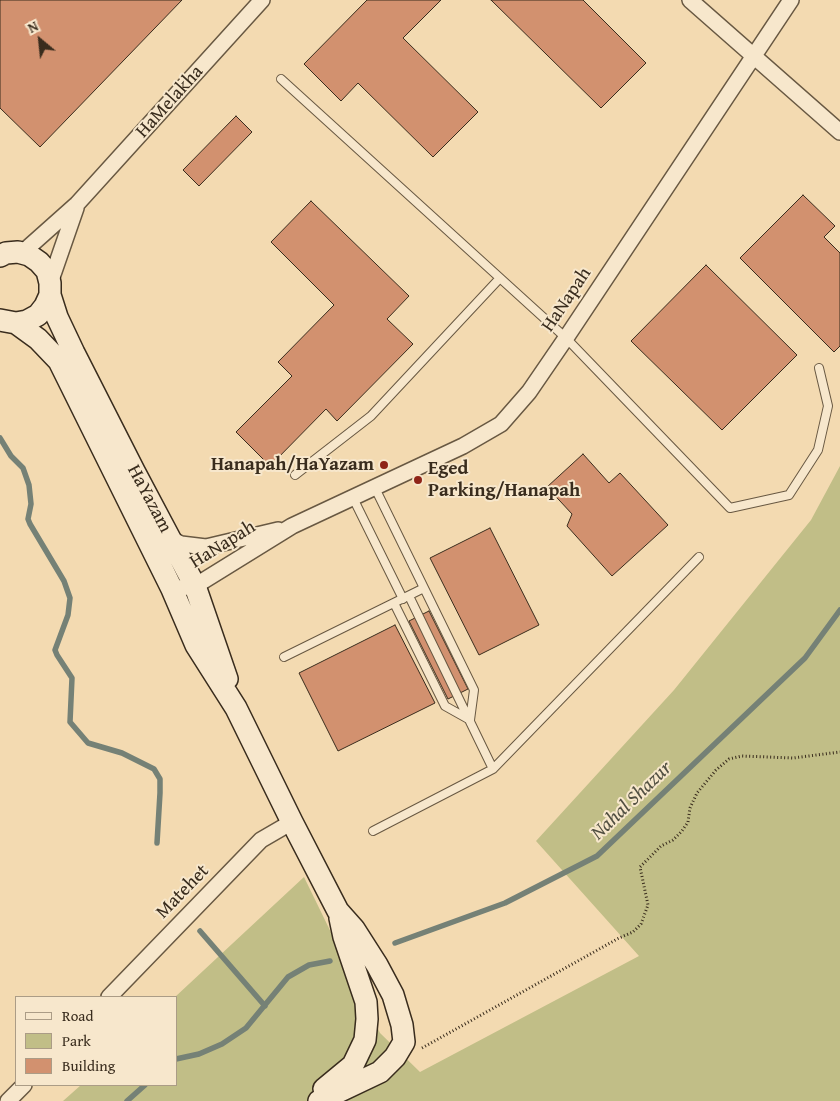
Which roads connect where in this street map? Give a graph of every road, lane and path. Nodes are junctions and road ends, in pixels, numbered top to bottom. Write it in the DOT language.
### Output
graph roads {
  1 [pos="262,0"];
  2 [pos="690,0"];
  3 [pos="791,0"];
  4 [pos="754,56"];
  5 [pos="281,79"];
  6 [pos="840,132"];
  7 [pos="77,204"];
  8 [pos="0,239"];
  9 [pos="13,254"];
  10 [pos="500,278"];
  11 [pos="50,289"];
  12 [pos="6,323"];
  13 [pos="566,338"];
  14 [pos="819,368"];
  15 [pos="295,475"];
  16 [pos="375,488"];
  17 [pos="353,498"];
  18 [pos="292,526"];
  19 [pos="169,538"];
  20 [pos="699,558"];
  21 [pos="195,586"];
  22 [pos="424,588"];
  23 [pos="172,589"];
  24 [pos="406,597"];
  25 [pos="394,603"];
  26 [pos="284,657"];
  27 [pos="236,708"];
  28 [pos="470,720"];
  29 [pos="840,752"];
  30 [pos="493,769"];
  31 [pos="292,822"];
  32 [pos="373,831"];
  33 [pos="338,911"];
  34 [pos="110,996"];
  35 [pos="414,1052"];
  36 [pos="23,1086"];
  37 [pos="8,1101"];
  38 [pos="309,1101"];
  39 [pos="319,1101"];
  1 -- 7 [label="street, HaMelakha"];
  2 -- 4 [label="street"];
  3 -- 4 [label="street, HaNapah"];
  4 -- 6 [label="street"];
  4 -- 13 [label="street, HaNapah"];
  5 -- 10 [label="lane"];
  7 -- 9 [label="street, HaMelakha"];
  7 -- 11 [label="street, HaMelakha"];
  8 -- 9 [label="street"];
  9 -- 11 [label="street"];
  10 -- 13 [label="lane"];
  10 -- 15 [label="lane"];
  11 -- 12 [label="street, HaMelakha"];
  11 -- 19 [label="street, HaYazam"];
  12 -- 23 [label="street, HaYazam"];
  13 -- 14 [label="lane"];
  13 -- 16 [label="street, HaNapah"];
  16 -- 17 [label="street, HaNapah"];
  16 -- 22 [label="lane"];
  17 -- 18 [label="street, HaNapah"];
  17 -- 24 [label="lane"];
  18 -- 19 [label="street, HaNapah"];
  18 -- 21 [label="street, HaNapah"];
  19 -- 21 [label="street, HaYazam"];
  20 -- 30 [label="lane"];
  21 -- 23 [label="street, HaNapah"];
  21 -- 27 [label="street, HaYazam"];
  22 -- 24 [label="lane"];
  22 -- 28 [label="lane"];
  23 -- 27 [label="street, HaYazam"];
  24 -- 25 [label="lane"];
  24 -- 28 [label="lane"];
  25 -- 26 [label="lane"];
  25 -- 28 [label="lane"];
  27 -- 31 [label="street, HaYazam"];
  28 -- 30 [label="lane"];
  29 -- 35 [label="path"];
  30 -- 32 [label="lane"];
  31 -- 33 [label="street, HaYazam"];
  31 -- 34 [label="street, Matehet"];
  33 -- 38 [label="street"];
  33 -- 39 [label="street"];
  36 -- 37 [label="street"];
}
